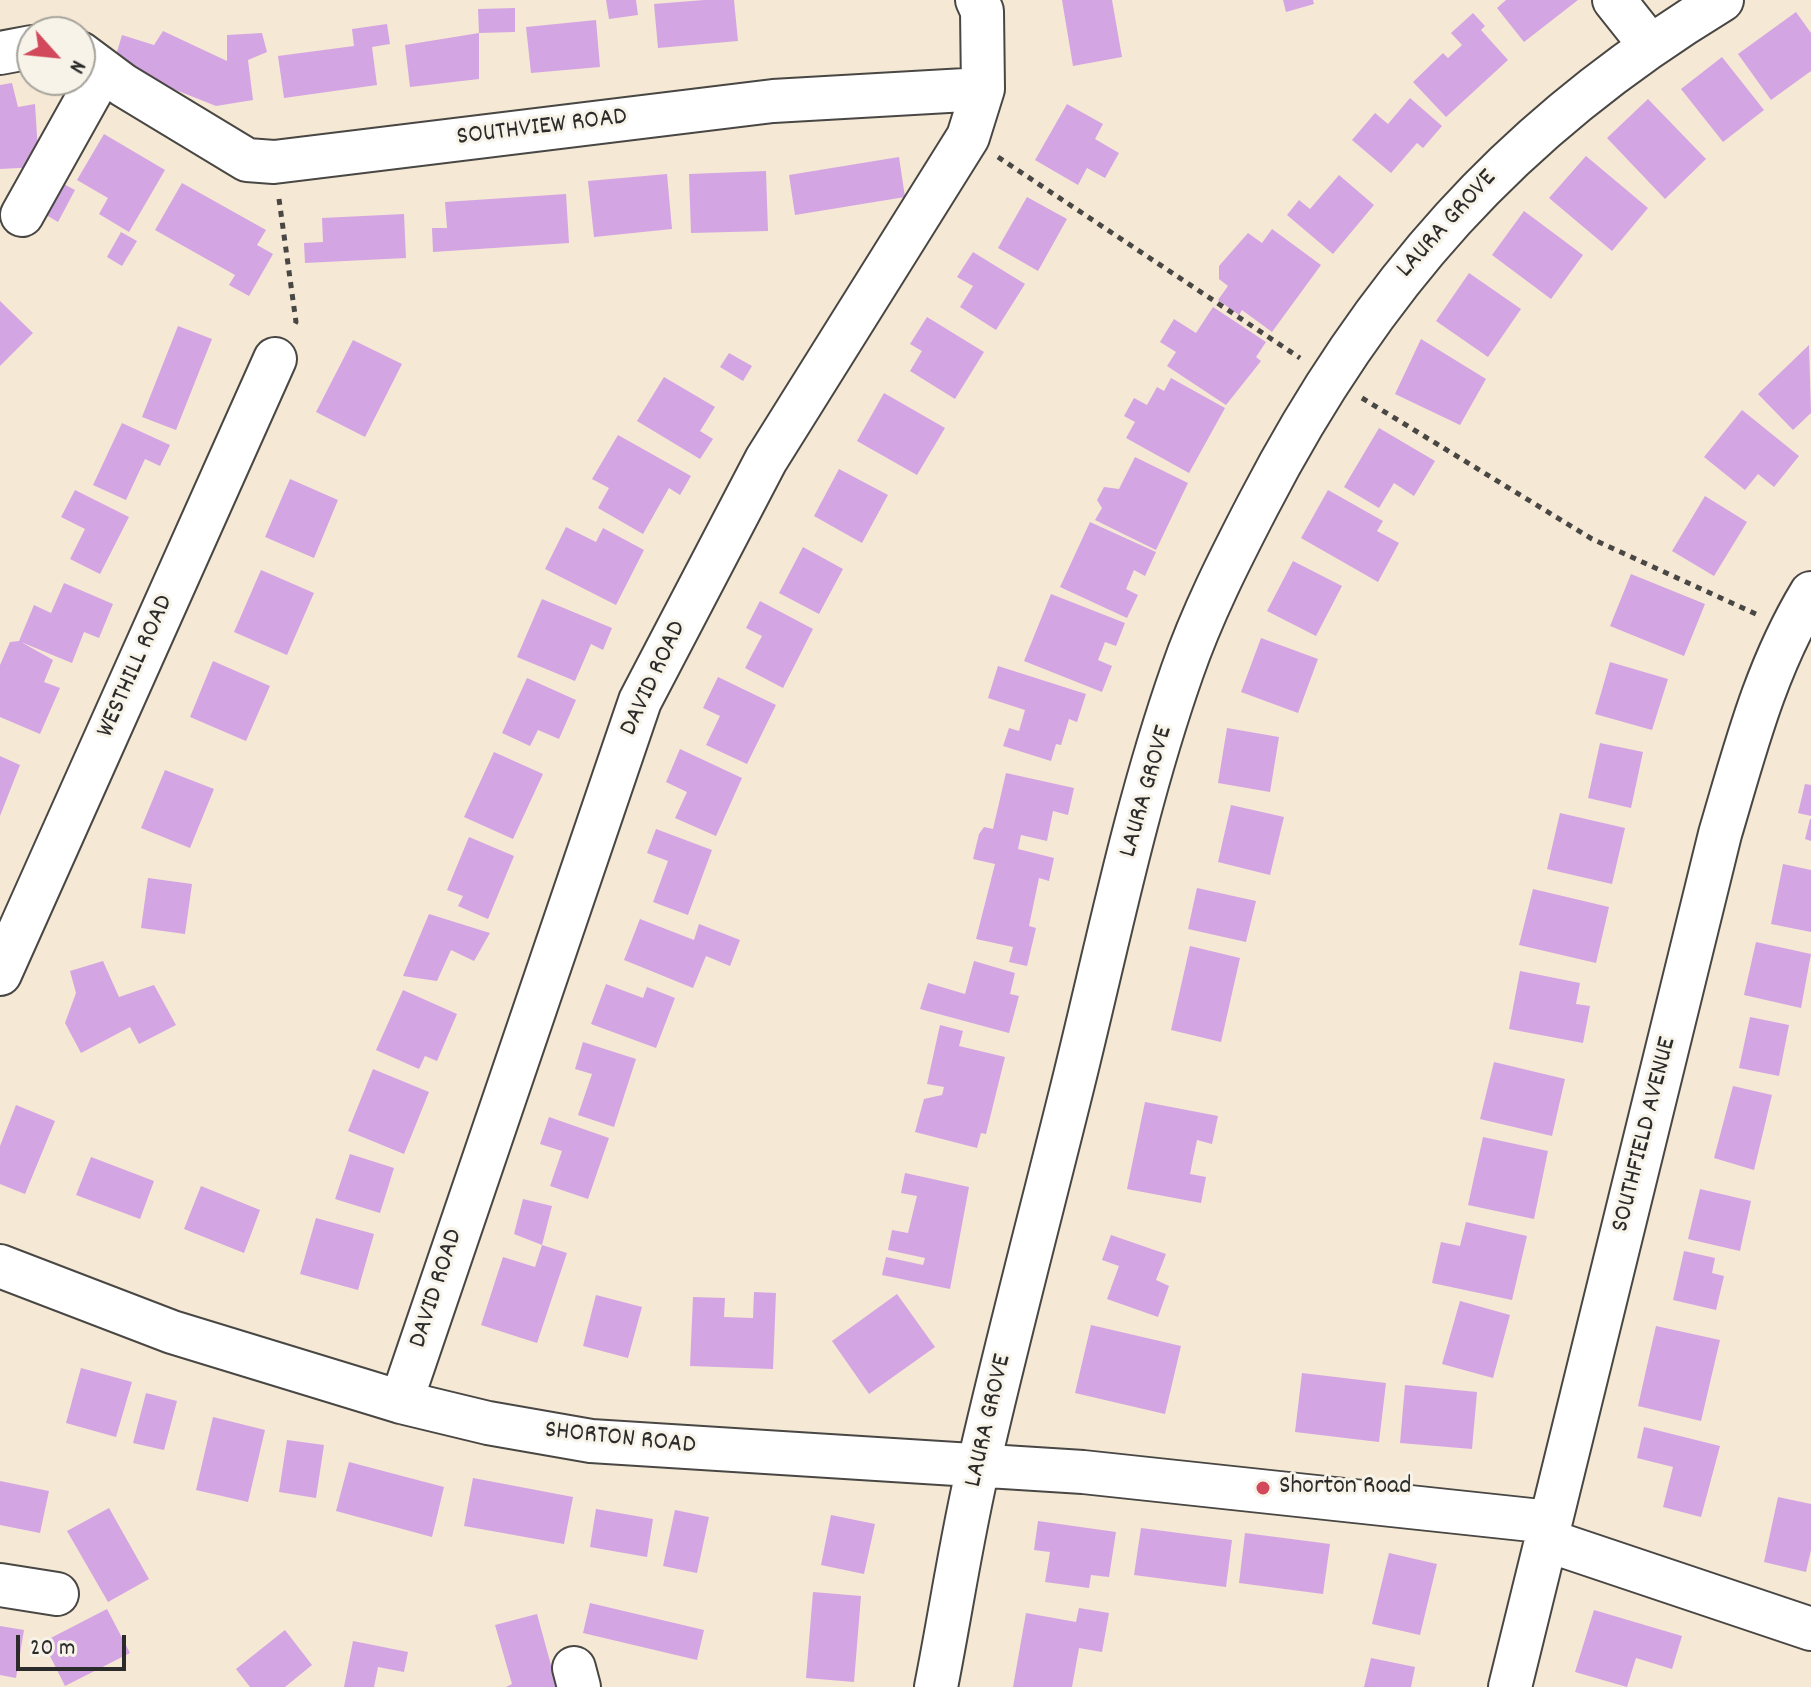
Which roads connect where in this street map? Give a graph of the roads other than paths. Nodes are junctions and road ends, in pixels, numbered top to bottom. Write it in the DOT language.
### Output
graph roads {
  1 [pos="977,0"];
  2 [pos="1614,0"];
  3 [pos="1722,0"];
  4 [pos="1649,44"];
  5 [pos="102,69"];
  6 [pos="983,89"];
  7 [pos="22,215"];
  8 [pos="275,359"];
  9 [pos="1811,593"];
  10 [pos="0,974"];
  11 [pos="0,1266"];
  12 [pos="401,1402"];
  13 [pos="979,1463"];
  14 [pos="1548,1531"];
  15 [pos="0,1585"];
  16 [pos="57,1594"];
  17 [pos="1811,1629"];
  18 [pos="936,1687"];
  19 [pos="1510,1687"];
  1 -- 6 [label="street, DAVID ROAD"];
  2 -- 4 [label="street"];
  3 -- 4 [label="street, LAURA GROVE"];
  4 -- 13 [label="street, LAURA GROVE"];
  5 -- 6 [label="street, SOUTHVIEW ROAD"];
  5 -- 7 [label="street"];
  6 -- 12 [label="street, DAVID ROAD"];
  8 -- 10 [label="street, WESTHILL ROAD"];
  9 -- 14 [label="street, SOUTHFIELD AVENUE"];
  11 -- 12 [label="street, SHORTON ROAD"];
  12 -- 13 [label="street, SHORTON ROAD"];
  13 -- 14 [label="street, SHORTON ROAD"];
  13 -- 18 [label="street, LAURA GROVE"];
  14 -- 17 [label="street, SHORTON ROAD"];
  14 -- 19 [label="street, SOUTHFIELD AVENUE"];
  15 -- 16 [label="street"];
}
